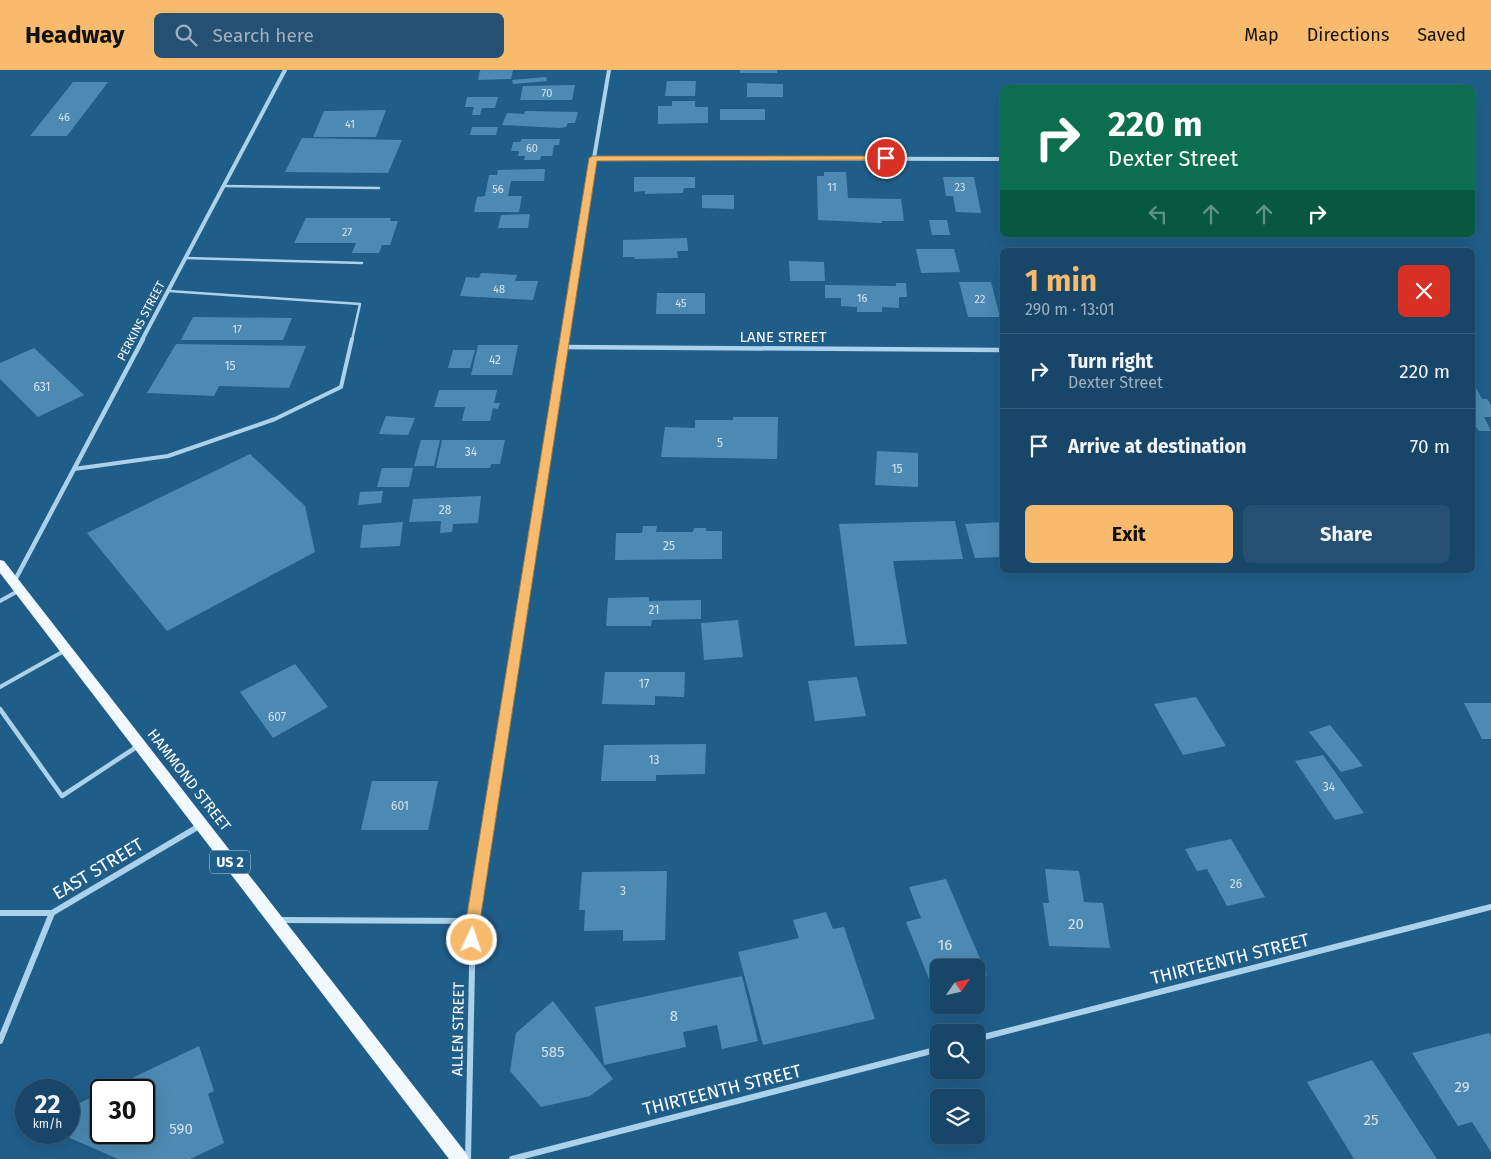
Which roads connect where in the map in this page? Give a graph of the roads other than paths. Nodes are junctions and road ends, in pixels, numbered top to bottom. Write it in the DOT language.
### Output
graph roads {
  1 [pos="285,70"];
  2 [pos="609,70"];
  3 [pos="593,158"];
  4 [pos="1000,158"];
  5 [pos="224,186"];
  6 [pos="379,188"];
  7 [pos="186,258"];
  8 [pos="362,263"];
  9 [pos="168,291"];
  10 [pos="562,347"];
  11 [pos="1000,350"];
  12 [pos="74,469"];
  13 [pos="0,564"];
  14 [pos="17,586"];
  15 [pos="0,601"];
  16 [pos="66,650"];
  17 [pos="0,686"];
  18 [pos="0,709"];
  19 [pos="140,745"];
  20 [pos="201,825"];
  21 [pos="1491,907"];
  22 [pos="0,913"];
  23 [pos="52,913"];
  24 [pos="274,920"];
  25 [pos="473,921"];
  26 [pos="985,1037"];
  27 [pos="0,1042"];
  28 [pos="930,1051"];
  29 [pos="460,1159"];
  30 [pos="468,1159"];
  31 [pos="512,1159"];
  1 -- 5 [label="street, PERKINS STREET"];
  2 -- 3 [label="street, ALLEN STREET"];
  3 -- 4 [label="street"];
  3 -- 10 [label="street, ALLEN STREET"];
  5 -- 6 [label="lane"];
  5 -- 7 [label="street, PERKINS STREET"];
  7 -- 8 [label="lane"];
  7 -- 9 [label="street, PERKINS STREET"];
  9 -- 12 [label="street, PERKINS STREET"];
  9 -- 12 [label="lane"];
  10 -- 11 [label="street, LANE STREET"];
  10 -- 25 [label="street, ALLEN STREET"];
  12 -- 14 [label="street, PERKINS STREET"];
  13 -- 14 [label="main road, HAMMOND STREET / US 2"];
  14 -- 15 [label="lane"];
  14 -- 16 [label="main road, HAMMOND STREET / US 2"];
  16 -- 17 [label="lane"];
  16 -- 19 [label="main road, HAMMOND STREET / US 2"];
  18 -- 19 [label="lane"];
  19 -- 20 [label="main road, HAMMOND STREET / US 2"];
  20 -- 23 [label="street, EAST STREET"];
  20 -- 24 [label="main road, HAMMOND STREET / US 2"];
  21 -- 26 [label="street, THIRTEENTH STREET"];
  22 -- 23 [label="street"];
  23 -- 27 [label="street, EAST STREET"];
  24 -- 25 [label="street"];
  24 -- 29 [label="main road, HAMMOND STREET / US 2"];
  25 -- 30 [label="street, ALLEN STREET"];
  28 -- 31 [label="street, THIRTEENTH STREET"];
}
